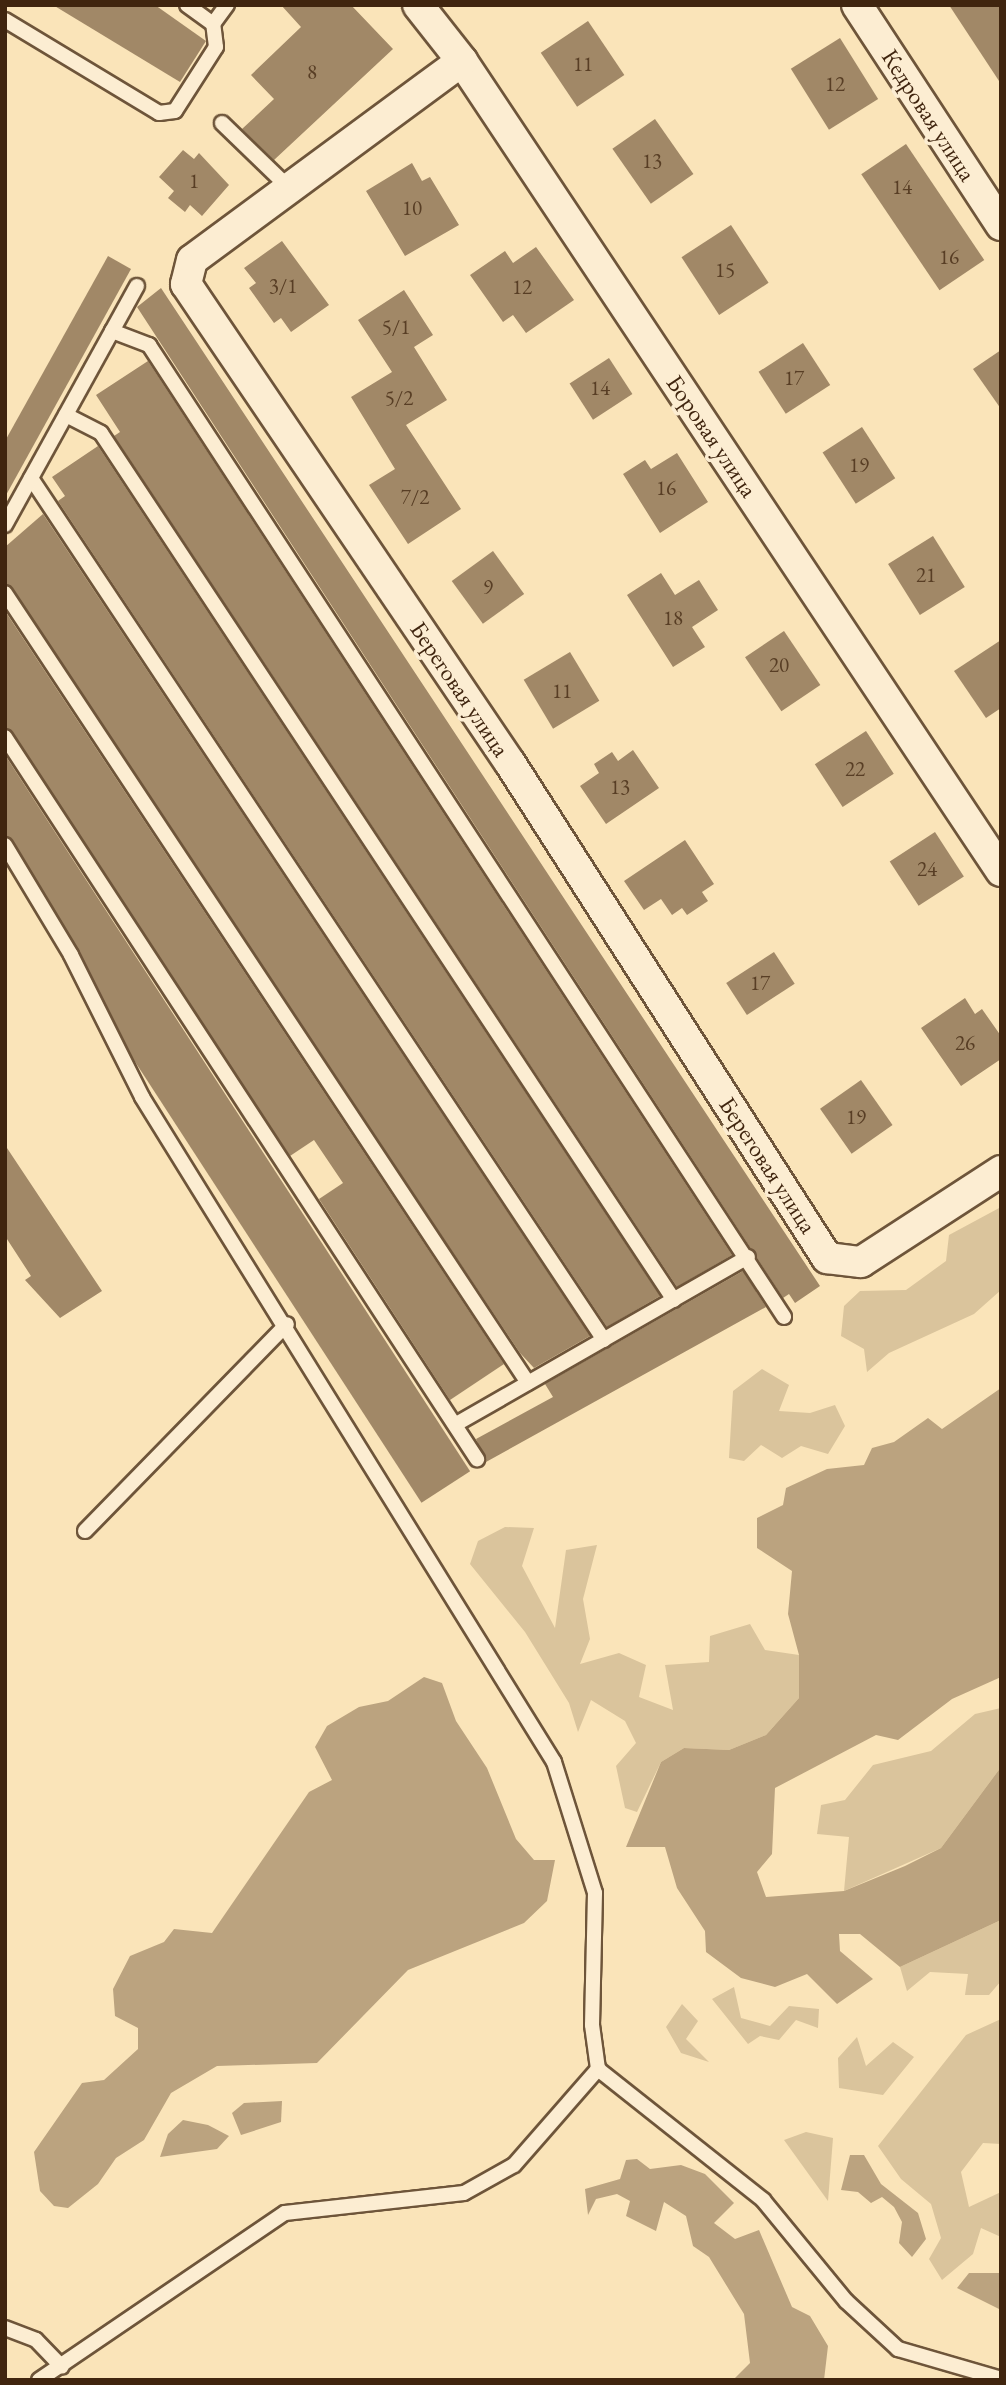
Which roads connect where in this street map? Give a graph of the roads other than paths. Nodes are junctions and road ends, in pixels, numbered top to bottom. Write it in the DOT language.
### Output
graph roads {
  1 [pos="187,5"];
  2 [pos="227,5"];
  3 [pos="418,5"];
  4 [pos="857,5"];
  5 [pos="5,20"];
  6 [pos="213,24"];
  7 [pos="463,61"];
  8 [pos="222,124"];
  9 [pos="289,188"];
  10 [pos="1001,225"];
  11 [pos="137,286"];
  12 [pos="112,331"];
  13 [pos="66,415"];
  14 [pos="31,478"];
  15 [pos="5,525"];
  16 [pos="5,593"];
  17 [pos="5,737"];
  18 [pos="5,845"];
  19 [pos="1001,870"];
  20 [pos="1001,1171"];
  21 [pos="748,1257"];
  22 [pos="674,1300"];
  23 [pos="784,1317"];
  24 [pos="287,1324"];
  25 [pos="604,1340"];
  26 [pos="528,1383"];
  27 [pos="458,1423"];
  28 [pos="477,1459"];
  29 [pos="85,1531"];
  30 [pos="598,2069"];
  31 [pos="5,2328"];
  32 [pos="62,2367"];
  33 [pos="1001,2379"];
  34 [pos="38,2380"];
  1 -- 6 [label="lane"];
  2 -- 6 [label="lane"];
  3 -- 7 [label="street, Боровая улица"];
  4 -- 10 [label="street, Кедровая улица"];
  5 -- 6 [label="lane"];
  7 -- 9 [label="street, Береговая улица"];
  7 -- 19 [label="street, Боровая улица"];
  8 -- 9 [label="lane"];
  9 -- 20 [label="street, Береговая улица"];
  11 -- 12 [label="lane"];
  12 -- 13 [label="lane"];
  12 -- 21 [label="lane"];
  13 -- 14 [label="lane"];
  13 -- 22 [label="lane"];
  14 -- 15 [label="lane"];
  14 -- 25 [label="lane"];
  16 -- 26 [label="lane"];
  17 -- 27 [label="lane"];
  18 -- 24 [label="lane"];
  21 -- 22 [label="lane"];
  21 -- 23 [label="lane"];
  22 -- 25 [label="lane"];
  24 -- 29 [label="lane"];
  24 -- 30 [label="lane"];
  25 -- 26 [label="lane"];
  26 -- 27 [label="lane"];
  27 -- 28 [label="lane"];
  30 -- 32 [label="lane"];
  30 -- 33 [label="lane"];
  31 -- 32 [label="lane"];
  32 -- 34 [label="lane"];
}
